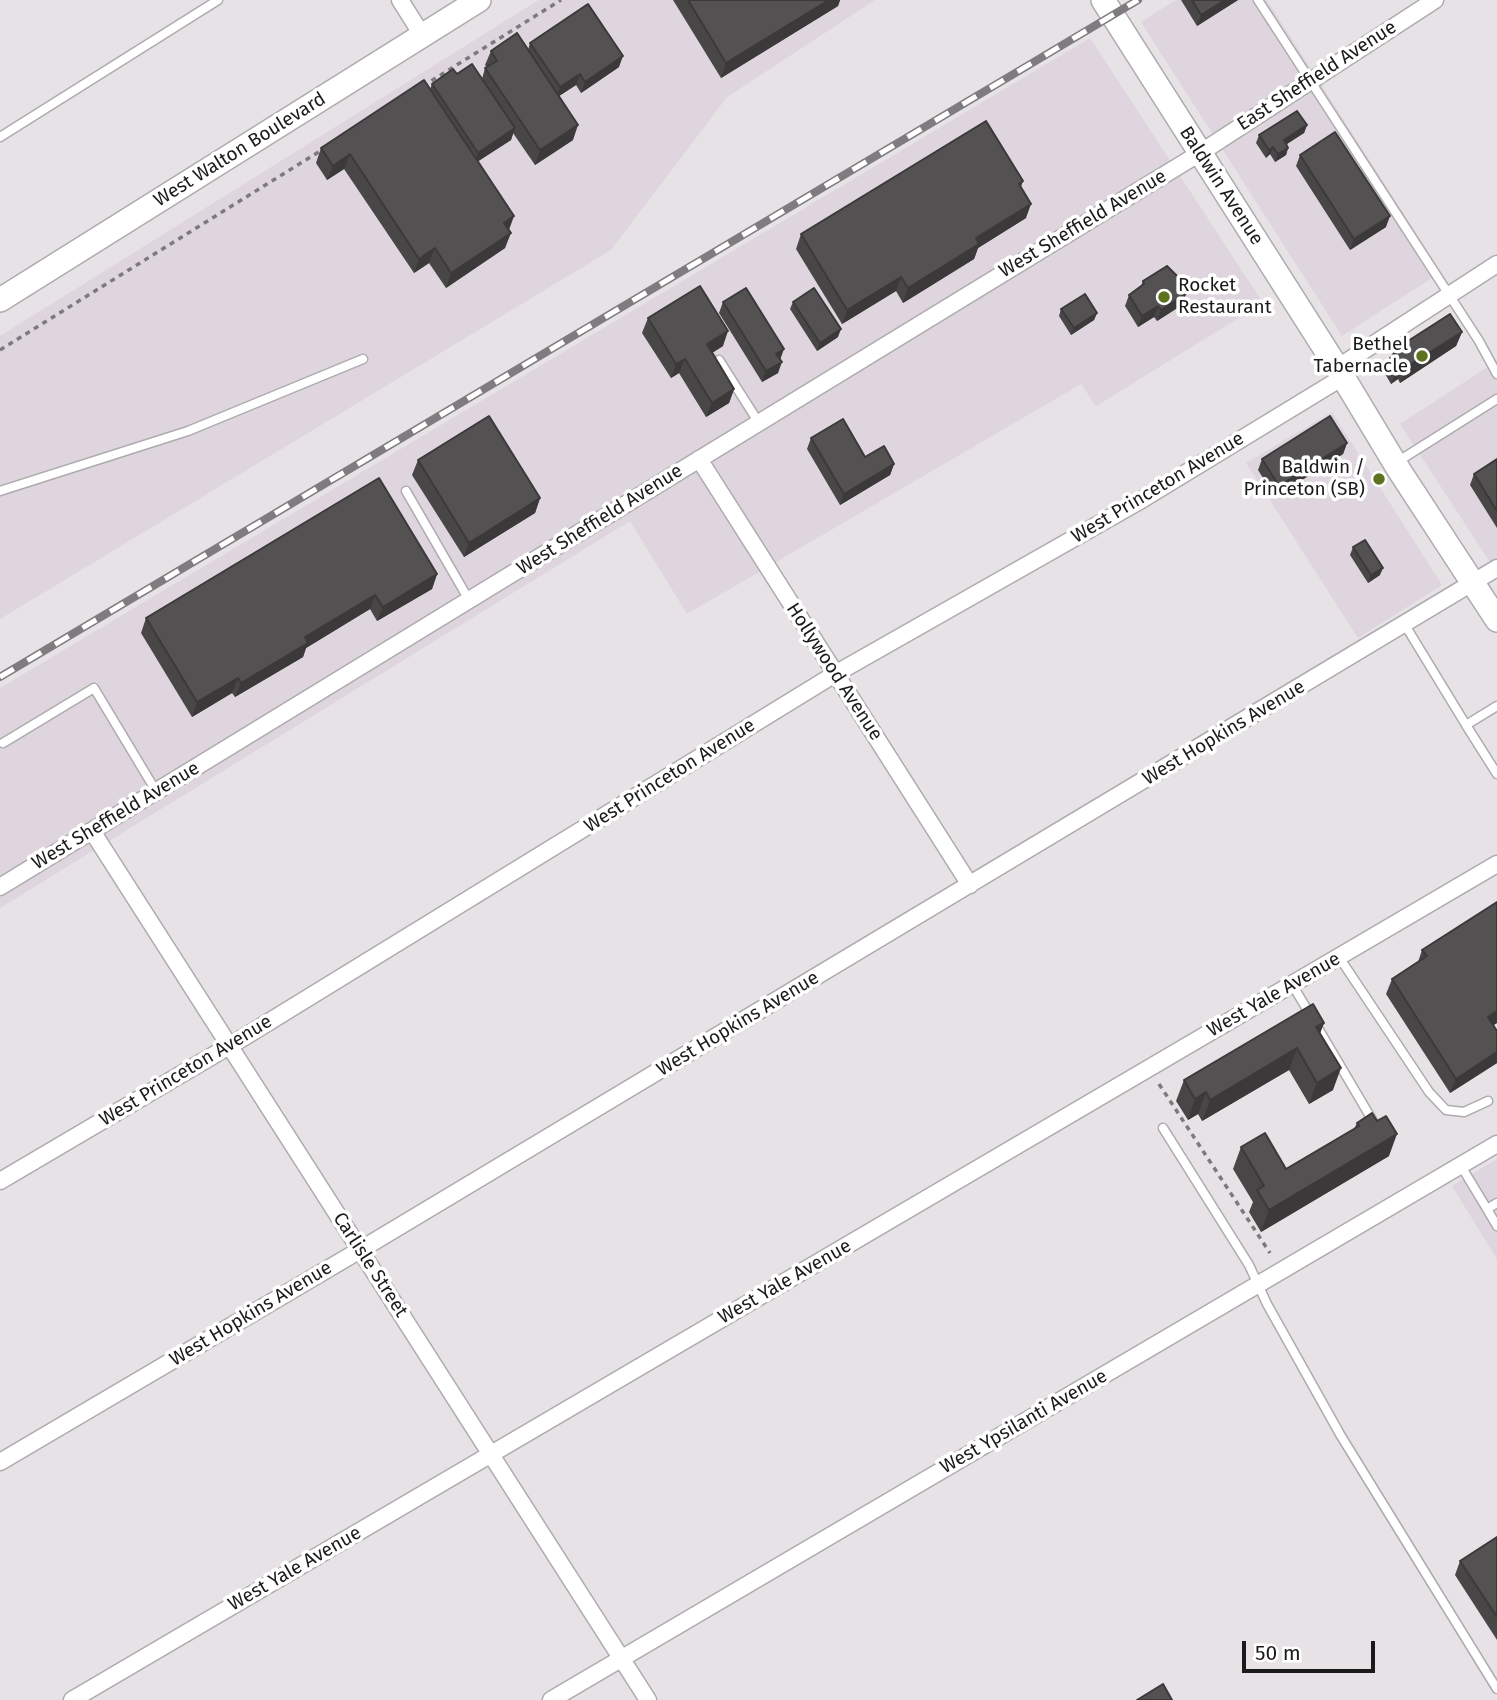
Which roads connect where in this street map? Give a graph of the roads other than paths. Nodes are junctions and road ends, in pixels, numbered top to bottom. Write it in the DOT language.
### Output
graph roads {
  1 [pos="218,0"];
  2 [pos="400,0"];
  3 [pos="479,0"];
  4 [pos="1103,0"];
  5 [pos="1258,0"];
  6 [pos="1435,0"];
  7 [pos="422,35"];
  8 [pos="1311,80"];
  9 [pos="0,137"];
  10 [pos="1200,153"];
  11 [pos="1497,264"];
  12 [pos="1448,296"];
  13 [pos="0,300"];
  14 [pos="363,359"];
  15 [pos="719,360"];
  16 [pos="1340,372"];
  17 [pos="1497,374"];
  18 [pos="1497,399"];
  19 [pos="759,423"];
  20 [pos="699,459"];
  21 [pos="1395,463"];
  22 [pos="0,491"];
  23 [pos="406,491"];
  24 [pos="1497,568"];
  25 [pos="1474,583"];
  26 [pos="469,600"];
  27 [pos="1497,620"];
  28 [pos="1405,625"];
  29 [pos="835,674"];
  30 [pos="1497,706"];
  31 [pos="1466,725"];
  32 [pos="3,744"];
  33 [pos="1497,774"];
  34 [pos="156,791"];
  35 [pos="92,831"];
  36 [pos="1497,864"];
  37 [pos="970,885"];
  38 [pos="0,887"];
  39 [pos="1339,957"];
  40 [pos="1292,984"];
  41 [pos="230,1046"];
  42 [pos="1488,1101"];
  43 [pos="1163,1128"];
  44 [pos="1380,1134"];
  45 [pos="1497,1144"];
  46 [pos="1461,1166"];
  47 [pos="0,1181"];
  48 [pos="1497,1203"];
  49 [pos="1487,1209"];
  50 [pos="1497,1226"];
  51 [pos="360,1250"];
  52 [pos="1258,1285"];
  53 [pos="491,1454"];
  54 [pos="0,1462"];
  55 [pos="621,1659"];
  56 [pos="1497,1689"];
  57 [pos="72,1700"];
  58 [pos="551,1700"];
  59 [pos="648,1700"];
  1 -- 9 [label="lane"];
  2 -- 7 [label="street"];
  3 -- 7 [label="main road, West Walton Boulevard"];
  4 -- 10 [label="main road, Baldwin Avenue"];
  5 -- 8 [label="lane"];
  6 -- 8 [label="street, East Sheffield Avenue"];
  7 -- 13 [label="main road, West Walton Boulevard"];
  8 -- 10 [label="street, East Sheffield Avenue"];
  8 -- 12 [label="lane"];
  10 -- 16 [label="main road, Baldwin Avenue"];
  10 -- 19 [label="street, West Sheffield Avenue"];
  11 -- 12 [label="street, West Princeton Avenue"];
  12 -- 16 [label="street, West Princeton Avenue"];
  12 -- 17 [label="lane"];
  14 -- 22 [label="lane"];
  15 -- 19 [label="lane"];
  16 -- 21 [label="main road, Baldwin Avenue"];
  16 -- 29 [label="street, West Princeton Avenue"];
  18 -- 21 [label="lane"];
  19 -- 20 [label="street, West Sheffield Avenue"];
  20 -- 26 [label="street, West Sheffield Avenue"];
  20 -- 29 [label="street, Hollywood Avenue"];
  21 -- 25 [label="main road, Baldwin Avenue"];
  23 -- 26 [label="lane"];
  24 -- 25 [label="street, West Hopkins Avenue"];
  25 -- 27 [label="main road, Baldwin Avenue"];
  25 -- 28 [label="street, West Hopkins Avenue"];
  26 -- 34 [label="street, West Sheffield Avenue"];
  28 -- 31 [label="lane"];
  28 -- 37 [label="street, West Hopkins Avenue"];
  29 -- 37 [label="street, Hollywood Avenue"];
  29 -- 41 [label="street, West Princeton Avenue"];
  30 -- 31 [label="lane"];
  31 -- 33 [label="lane"];
  32 -- 34 [label="lane"];
  34 -- 35 [label="street, West Sheffield Avenue"];
  35 -- 38 [label="street, West Sheffield Avenue"];
  35 -- 41 [label="street, Carlisle Street"];
  36 -- 39 [label="street, West Yale Avenue"];
  37 -- 51 [label="street, West Hopkins Avenue"];
  39 -- 40 [label="street, West Yale Avenue"];
  39 -- 42 [label="lane"];
  40 -- 44 [label="lane"];
  40 -- 53 [label="street, West Yale Avenue"];
  41 -- 47 [label="street, West Princeton Avenue"];
  41 -- 51 [label="street, Carlisle Street"];
  43 -- 52 [label="lane"];
  45 -- 46 [label="street, West Ypsilanti Avenue"];
  46 -- 49 [label="lane"];
  46 -- 52 [label="street, West Ypsilanti Avenue"];
  48 -- 49 [label="lane"];
  49 -- 50 [label="lane"];
  51 -- 53 [label="street, Carlisle Street"];
  51 -- 54 [label="street, West Hopkins Avenue"];
  52 -- 55 [label="street, West Ypsilanti Avenue"];
  52 -- 56 [label="lane"];
  53 -- 55 [label="street, Carlisle Street"];
  53 -- 57 [label="street, West Yale Avenue"];
  55 -- 58 [label="street, West Ypsilanti Avenue"];
  55 -- 59 [label="street, Carlisle Street"];
}
